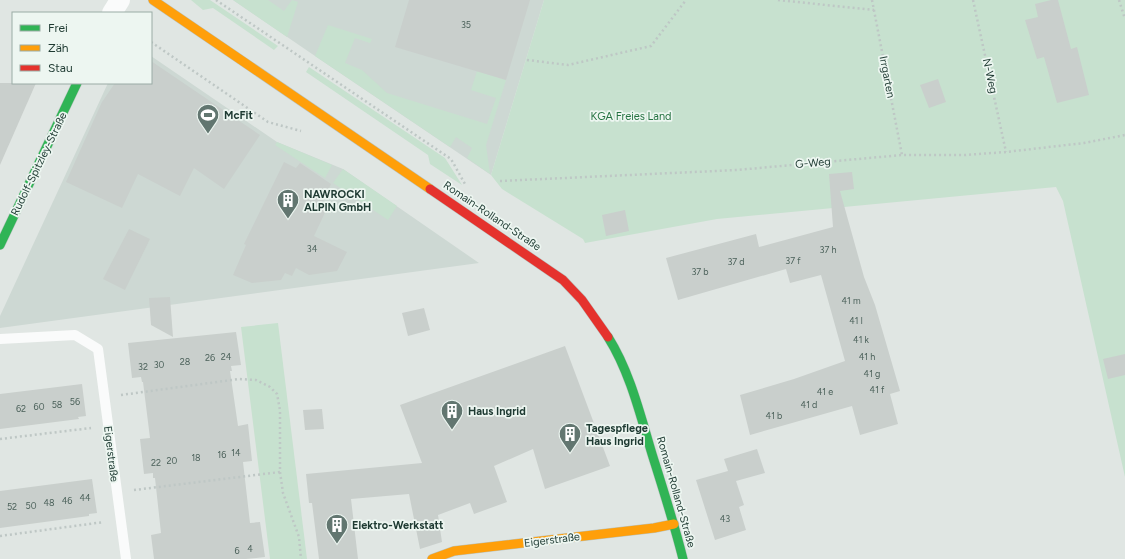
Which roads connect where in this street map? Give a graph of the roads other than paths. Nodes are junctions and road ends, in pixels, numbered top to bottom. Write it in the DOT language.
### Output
graph roads {
  1 [pos="120,0"];
  2 [pos="153,0"];
  3 [pos="113,12"];
  4 [pos="77,84"];
  5 [pos="0,245"];
  6 [pos="0,339"];
  7 [pos="674,524"];
  8 [pos="126,559"];
  9 [pos="432,559"];
  10 [pos="683,559"];
  1 -- 3 [label="street"];
  2 -- 7 [label="main road, Romain-Rolland-Straße"];
  4 -- 5 [label="main road, Rudolf-Spitzley-Straße"];
  6 -- 8 [label="lane, Eigerstraße"];
  7 -- 9 [label="main road, Eigerstraße"];
  7 -- 10 [label="main road, Romain-Rolland-Straße"];
}
